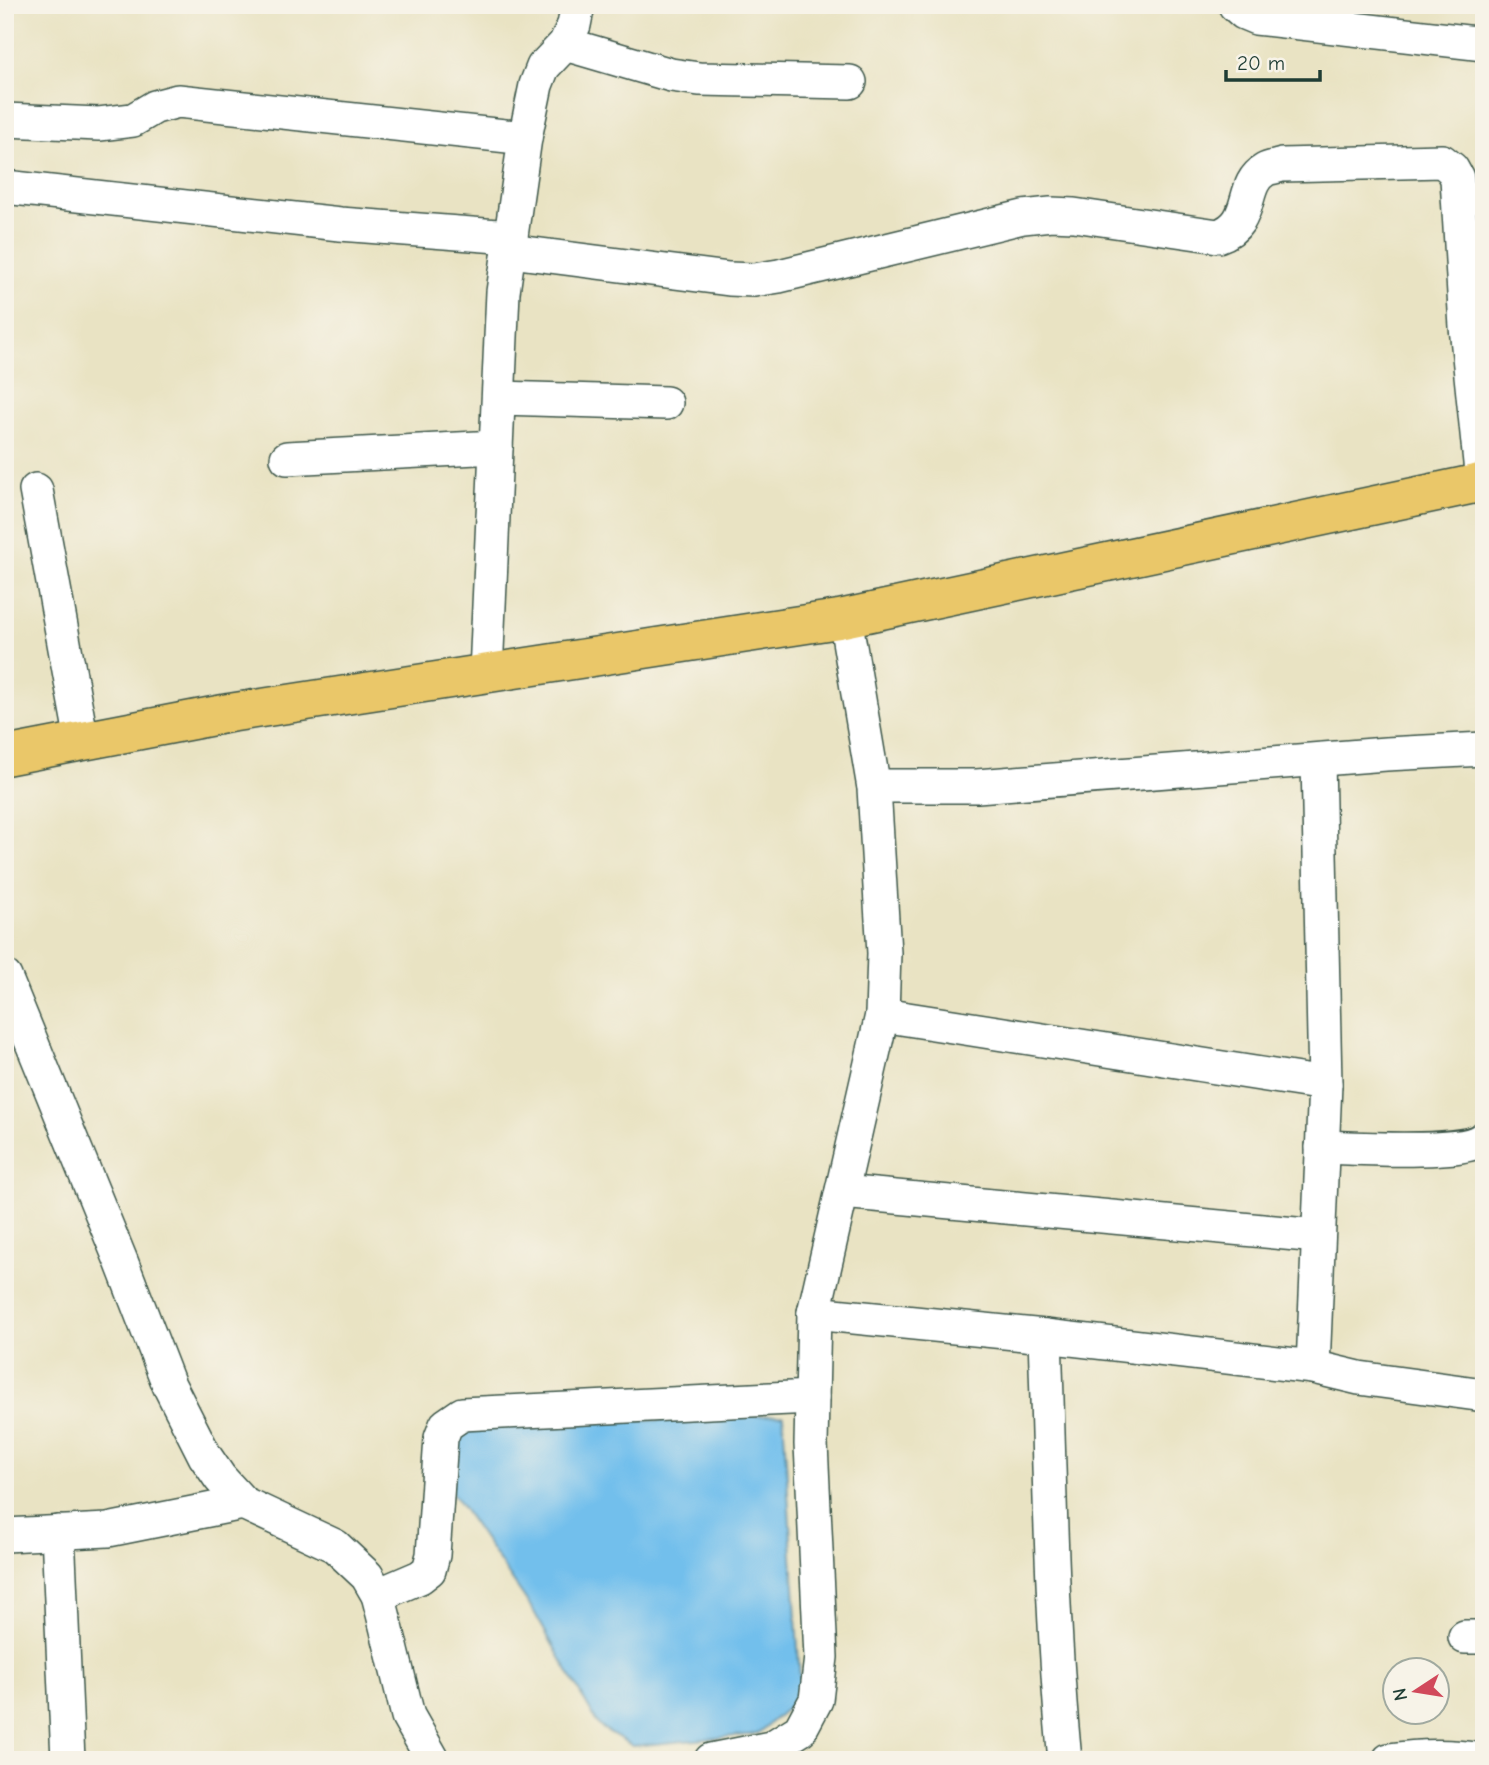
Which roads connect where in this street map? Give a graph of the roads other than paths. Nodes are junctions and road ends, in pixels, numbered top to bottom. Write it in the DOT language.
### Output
graph roads {
  1 [pos="578,5"];
  2 [pos="1235,5"];
  3 [pos="565,44"];
  4 [pos="1484,44"];
  5 [pos="850,82"];
  6 [pos="5,120"];
  7 [pos="524,138"];
  8 [pos="5,187"];
  9 [pos="510,244"];
  10 [pos="499,398"];
  11 [pos="666,403"];
  12 [pos="496,447"];
  13 [pos="287,458"];
  14 [pos="1483,482"];
  15 [pos="36,490"];
  16 [pos="845,617"];
  17 [pos="486,673"];
  18 [pos="82,741"];
  19 [pos="1484,750"];
  20 [pos="5,756"];
  21 [pos="1318,761"];
  22 [pos="874,786"];
  23 [pos="5,977"];
  24 [pos="882,1014"];
  25 [pos="13,1017"];
  26 [pos="1325,1084"];
  27 [pos="1484,1138"];
  28 [pos="1322,1147"];
  29 [pos="842,1192"];
  30 [pos="1318,1236"];
  31 [pos="814,1313"];
  32 [pos="1045,1336"];
  33 [pos="1313,1367"];
  34 [pos="1484,1395"];
  35 [pos="813,1397"];
  36 [pos="243,1503"];
  37 [pos="58,1532"];
  38 [pos="5,1535"];
  39 [pos="378,1595"];
  40 [pos="1484,1759"];
  41 [pos="68,1760"];
  42 [pos="433,1760"];
  43 [pos="711,1760"];
  44 [pos="1065,1760"];
  45 [pos="1389,1760"];
  1 -- 3 [label="street"];
  2 -- 4 [label="street"];
  3 -- 5 [label="street"];
  3 -- 7 [label="street"];
  6 -- 7 [label="street"];
  7 -- 9 [label="street"];
  8 -- 9 [label="street"];
  9 -- 10 [label="street"];
  9 -- 14 [label="street"];
  10 -- 11 [label="street"];
  10 -- 12 [label="street"];
  12 -- 13 [label="street"];
  12 -- 17 [label="street"];
  14 -- 16 [label="main road"];
  15 -- 18 [label="street"];
  16 -- 17 [label="main road"];
  16 -- 22 [label="street"];
  17 -- 18 [label="main road"];
  18 -- 20 [label="main road"];
  19 -- 21 [label="street"];
  21 -- 22 [label="street"];
  21 -- 26 [label="street"];
  22 -- 24 [label="street"];
  23 -- 25 [label="street"];
  24 -- 26 [label="street"];
  24 -- 29 [label="street"];
  25 -- 36 [label="street"];
  26 -- 28 [label="street"];
  27 -- 28 [label="street"];
  28 -- 30 [label="street"];
  29 -- 30 [label="street"];
  29 -- 31 [label="street"];
  30 -- 33 [label="street"];
  31 -- 32 [label="street"];
  31 -- 35 [label="street"];
  32 -- 33 [label="street"];
  32 -- 44 [label="street"];
  33 -- 34 [label="street"];
  35 -- 39 [label="street"];
  35 -- 43 [label="street"];
  36 -- 37 [label="street"];
  36 -- 39 [label="street"];
  37 -- 38 [label="street"];
  37 -- 41 [label="street"];
  39 -- 42 [label="street"];
  40 -- 45 [label="street"];
}
